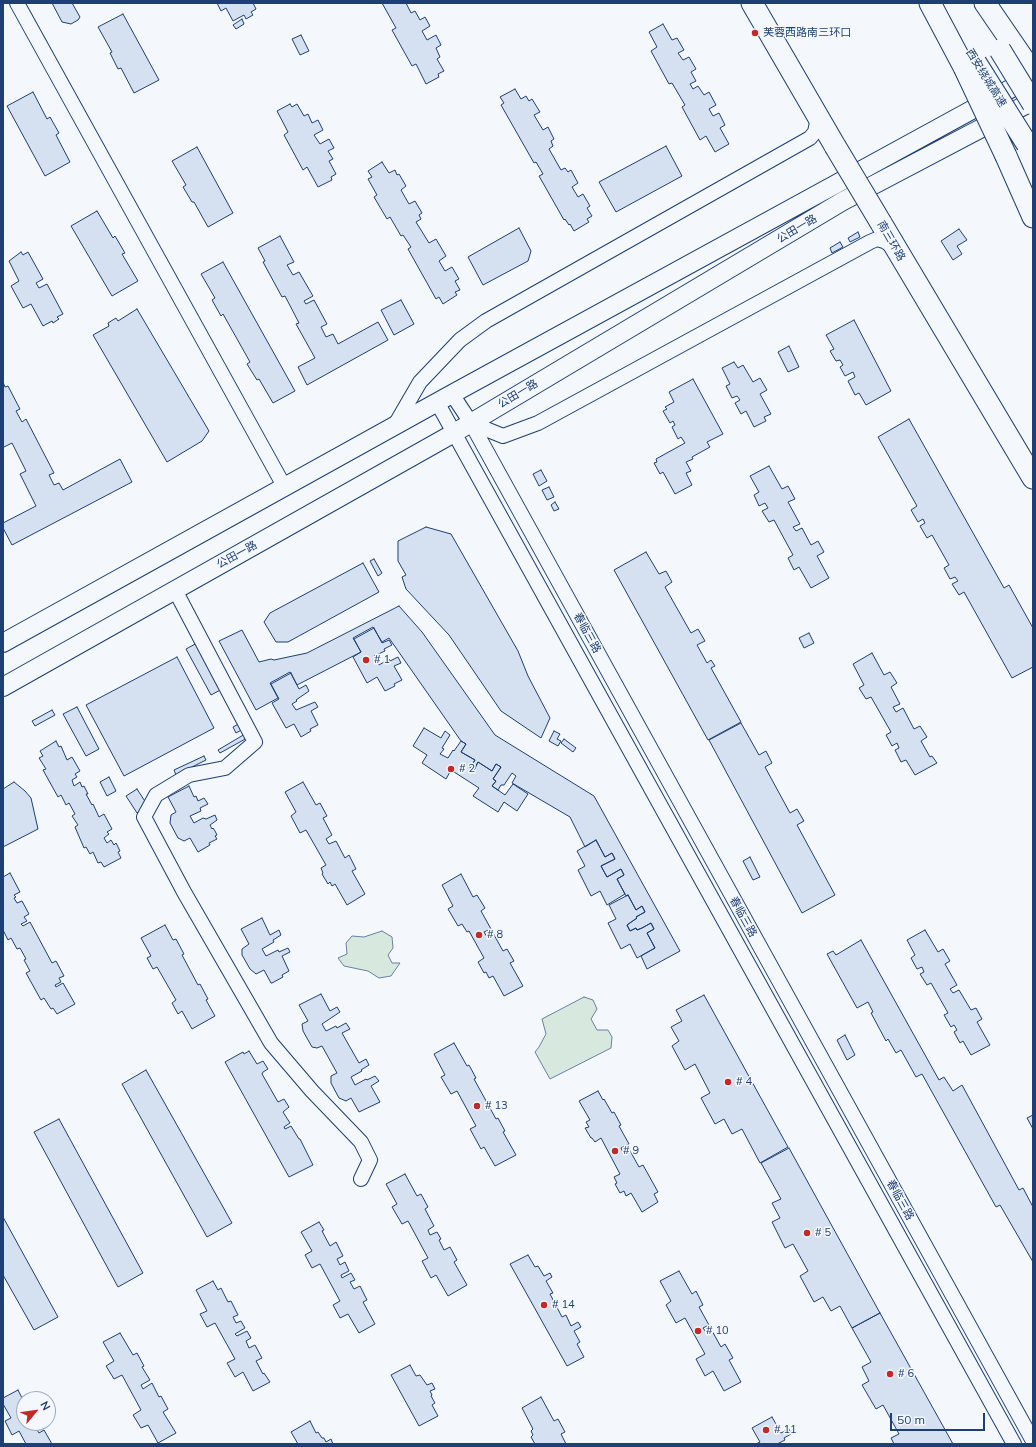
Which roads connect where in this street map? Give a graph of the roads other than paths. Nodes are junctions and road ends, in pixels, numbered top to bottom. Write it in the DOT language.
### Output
graph roads {
  1 [pos="17,3"];
  2 [pos="752,3"];
  3 [pos="930,3"];
  4 [pos="938,3"];
  5 [pos="972,3"];
  6 [pos="985,3"];
  7 [pos="1006,47"];
  8 [pos="970,65"];
  9 [pos="1033,73"];
  10 [pos="1033,77"];
  11 [pos="1033,102"];
  12 [pos="818,118"];
  13 [pos="1030,149"];
  14 [pos="1033,217"];
  15 [pos="894,247"];
  16 [pos="452,394"];
  17 [pos="436,402"];
  18 [pos="471,423"];
  19 [pos="395,425"];
  20 [pos="454,433"];
  21 [pos="1033,478"];
  22 [pos="284,486"];
  23 [pos="175,590"];
  24 [pos="3,643"];
  25 [pos="3,687"];
  26 [pos="361,1179"];
  27 [pos="1033,1441"];
  28 [pos="1014,1444"];
  1 -- 22 [label="street"];
  2 -- 12 [label="highway, 南三环路"];
  3 -- 8 [label="highway"];
  4 -- 8 [label="highway, 西安绕城高速"];
  5 -- 7 [label="highway"];
  6 -- 7 [label="highway"];
  7 -- 9 [label="highway"];
  7 -- 11 [label="highway, bridge"];
  8 -- 13 [label="highway, 西安绕城高速, bridge"];
  8 -- 14 [label="highway, bridge"];
  10 -- 16 [label="main road, 公田一路"];
  11 -- 18 [label="main road, 公田一路"];
  12 -- 15 [label="highway, 南三环路, bridge"];
  12 -- 19 [label="street"];
  15 -- 18 [label="street"];
  15 -- 21 [label="highway, 南三环路"];
  16 -- 17 [label="main road, 公田一路"];
  16 -- 18 [label="street, 春临三路"];
  17 -- 19 [label="main road, 公田一路"];
  17 -- 20 [label="street, 春临三路"];
  18 -- 20 [label="main road, 公田一路"];
  18 -- 27 [label="street, 春临三路"];
  19 -- 22 [label="main road, 公田一路"];
  20 -- 23 [label="main road, 公田一路"];
  20 -- 28 [label="street, 春临三路"];
  22 -- 24 [label="main road, 公田一路"];
  23 -- 25 [label="main road, 公田一路"];
  23 -- 26 [label="street"];
}
